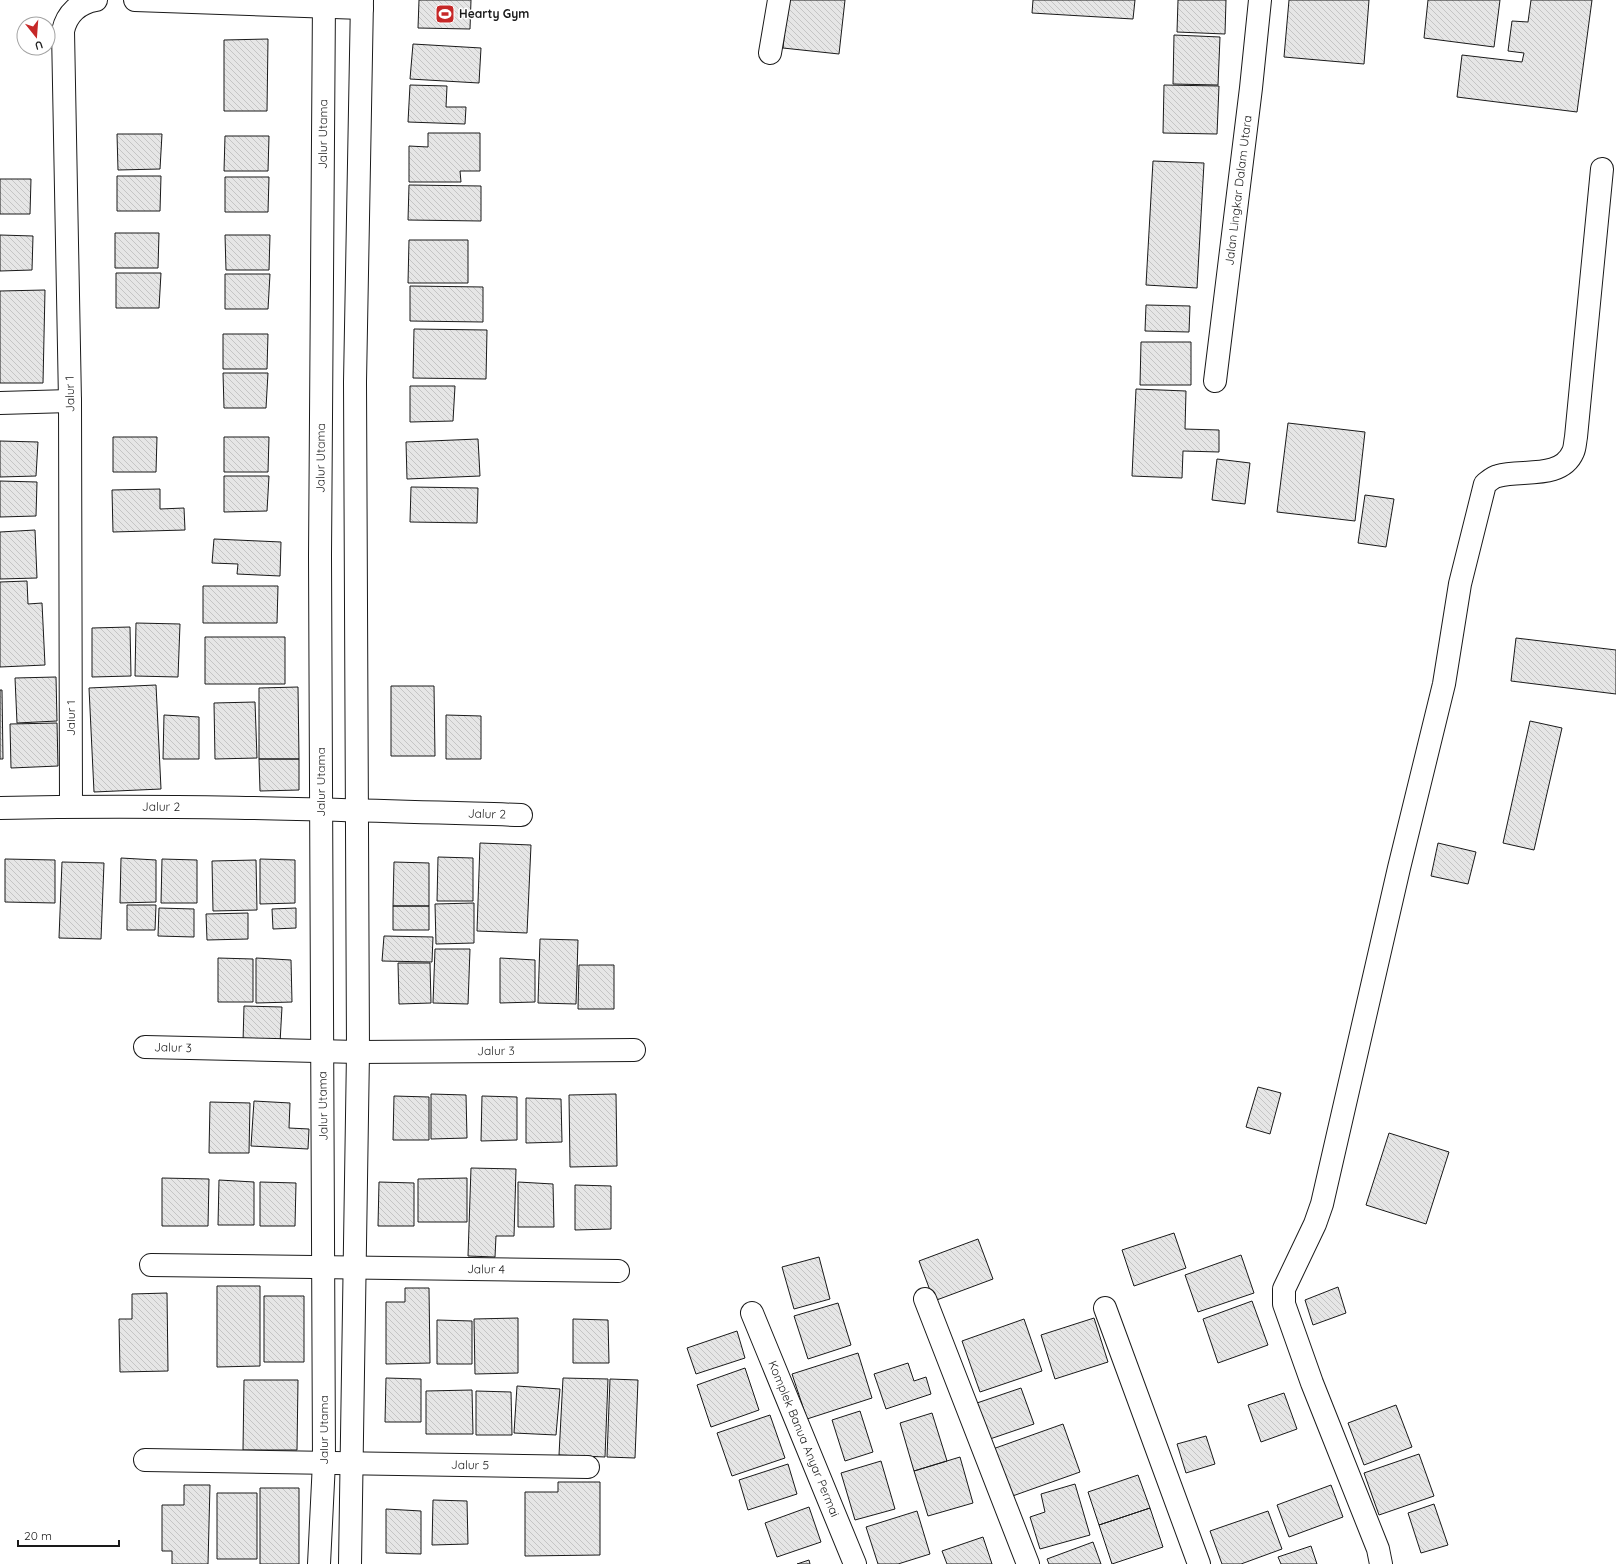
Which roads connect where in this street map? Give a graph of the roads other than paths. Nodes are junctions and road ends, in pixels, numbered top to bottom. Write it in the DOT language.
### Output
graph roads {
  1 [pos="96,0"];
  2 [pos="135,0"];
  3 [pos="779,0"];
  4 [pos="1260,0"];
  5 [pos="324,4"];
  6 [pos="362,4"];
  7 [pos="770,53"];
  8 [pos="1602,168"];
  9 [pos="322,380"];
  10 [pos="1215,381"];
  11 [pos="356,382"];
  12 [pos="70,401"];
  13 [pos="0,403"];
  14 [pos="71,806"];
  15 [pos="0,808"];
  16 [pos="322,810"];
  17 [pos="356,810"];
  18 [pos="521,815"];
  19 [pos="145,1047"];
  20 [pos="634,1050"];
  21 [pos="322,1051"];
  22 [pos="358,1052"];
  23 [pos="151,1265"];
  24 [pos="324,1267"];
  25 [pos="354,1268"];
  26 [pos="618,1271"];
  27 [pos="925,1299"];
  28 [pos="1105,1308"];
  29 [pos="752,1313"];
  30 [pos="146,1460"];
  31 [pos="324,1462"];
  32 [pos="352,1463"];
  33 [pos="588,1466"];
  34 [pos="319,1564"];
  35 [pos="350,1564"];
  36 [pos="855,1564"];
  37 [pos="1028,1564"];
  38 [pos="1199,1564"];
  39 [pos="1381,1564"];
  1 -- 12 [label="street, Jalur 1"];
  2 -- 5 [label="street"];
  3 -- 7 [label="street"];
  4 -- 10 [label="street, Jalan Lingkar Dalam Utara"];
  5 -- 6 [label="street"];
  5 -- 9 [label="street, Jalur Utama"];
  6 -- 11 [label="street"];
  8 -- 39 [label="street"];
  9 -- 11 [label="street"];
  9 -- 16 [label="street, Jalur Utama"];
  11 -- 17 [label="street"];
  12 -- 13 [label="street"];
  12 -- 14 [label="street, Jalur 1"];
  14 -- 15 [label="street, Jalur 2"];
  14 -- 16 [label="street, Jalur 2"];
  16 -- 17 [label="street, Jalur 2"];
  16 -- 21 [label="street, Jalur Utama"];
  17 -- 18 [label="street, Jalur 2"];
  17 -- 22 [label="street"];
  19 -- 21 [label="street, Jalur 3"];
  20 -- 22 [label="street, Jalur 3"];
  21 -- 22 [label="street, Jalur 3"];
  21 -- 24 [label="street, Jalur Utama"];
  22 -- 25 [label="street"];
  23 -- 24 [label="street"];
  24 -- 25 [label="street, Jalur 4"];
  24 -- 31 [label="street, Jalur Utama"];
  25 -- 26 [label="street, Jalur 4"];
  25 -- 32 [label="street"];
  27 -- 37 [label="street"];
  28 -- 38 [label="street"];
  29 -- 36 [label="street, Komplek Banua Anyar Permai"];
  30 -- 31 [label="street"];
  31 -- 32 [label="street, Jalur 5"];
  31 -- 34 [label="street, Jalur Utama"];
  32 -- 33 [label="street, Jalur 5"];
  32 -- 35 [label="street"];
}
